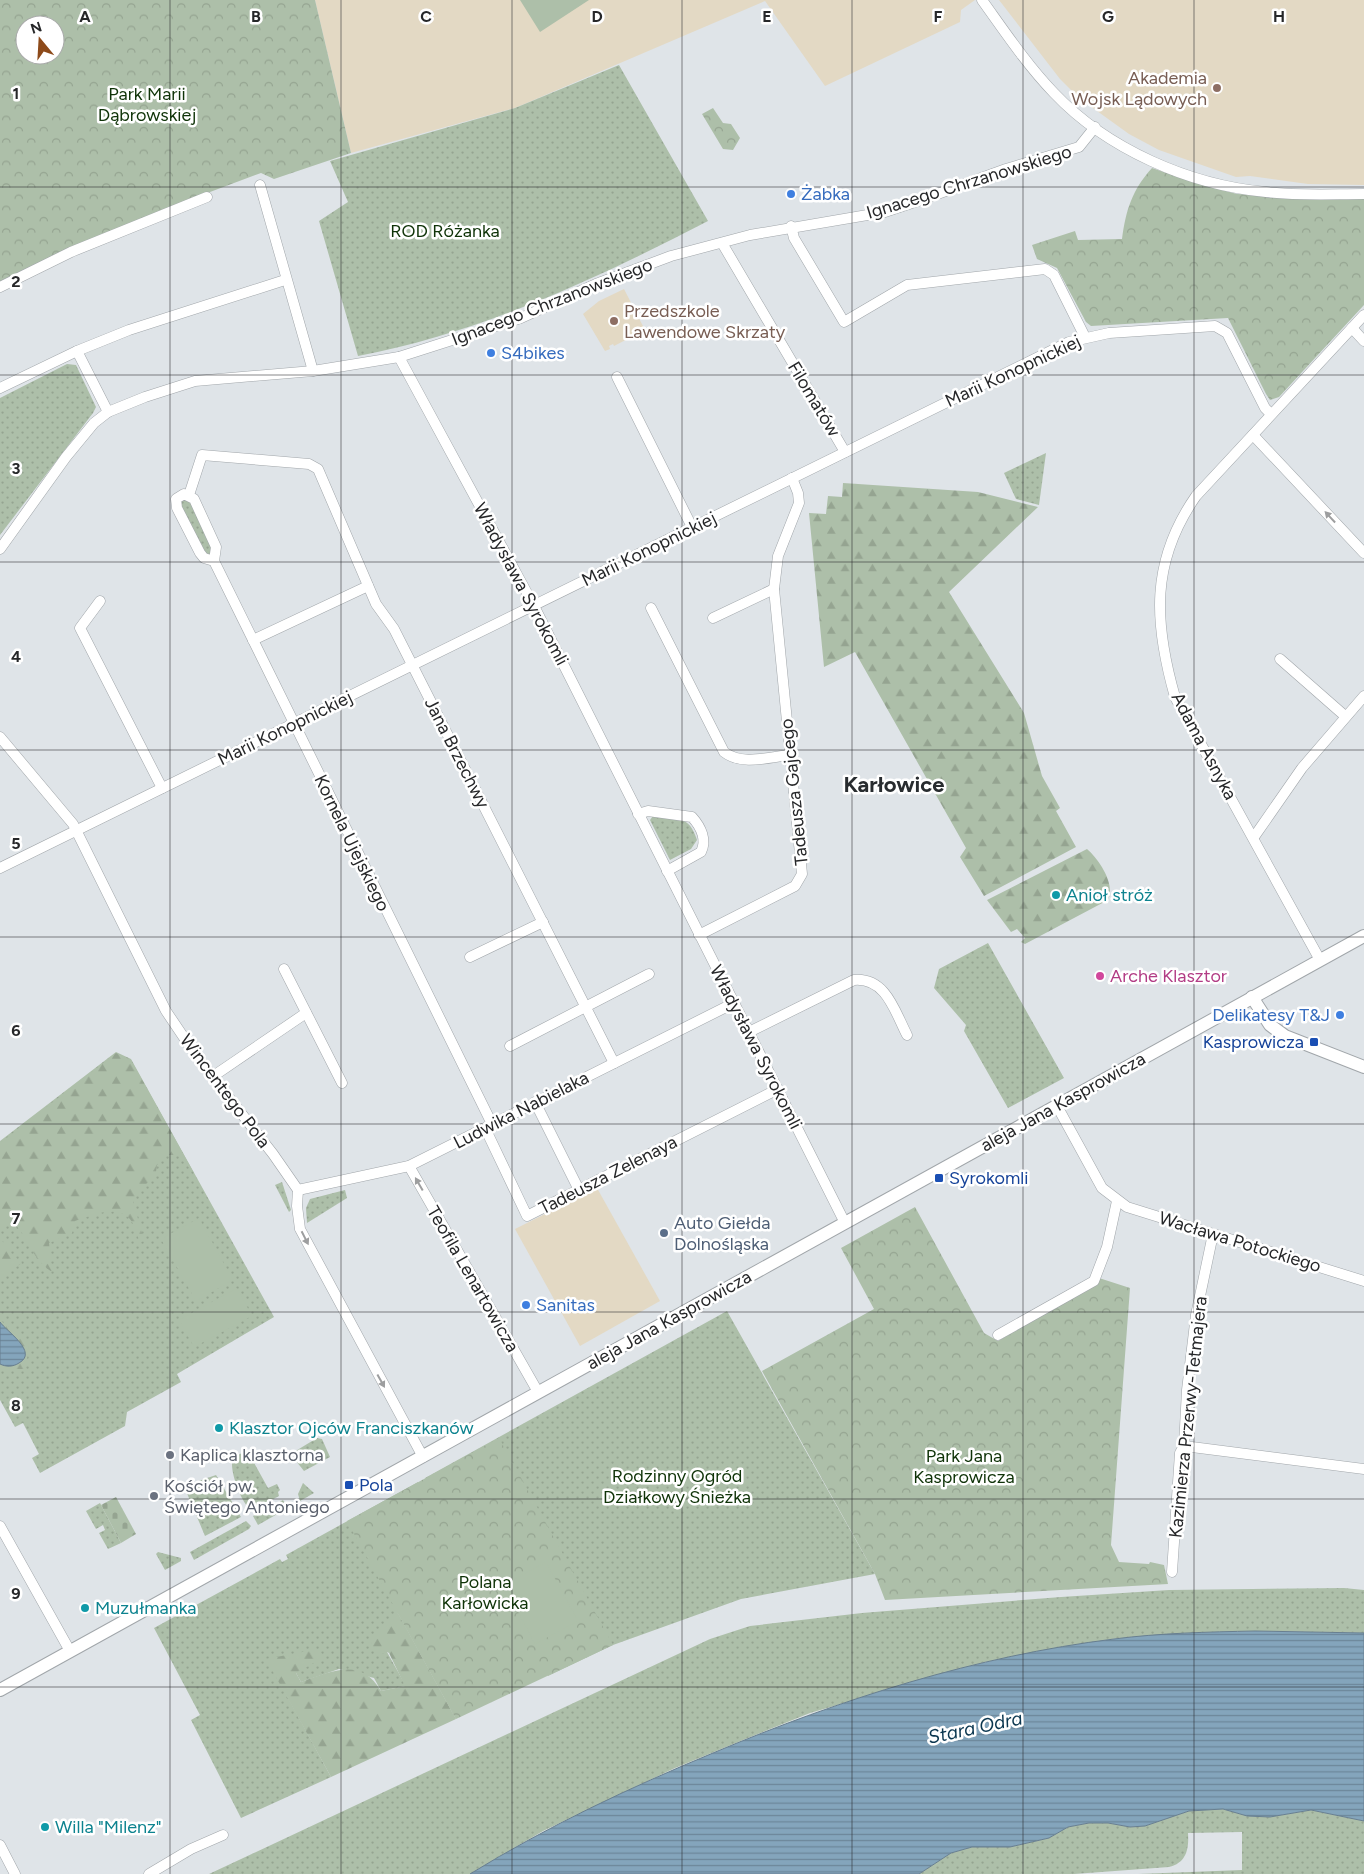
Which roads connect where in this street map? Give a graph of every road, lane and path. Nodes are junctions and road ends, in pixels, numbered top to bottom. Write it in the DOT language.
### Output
graph roads {
  1 [pos="982,0"];
  2 [pos="1095,127"];
  3 [pos="260,185"];
  4 [pos="1364,194"];
  5 [pos="207,197"];
  6 [pos="791,226"];
  7 [pos="722,243"];
  8 [pos="285,280"];
  9 [pos="0,287"];
  10 [pos="1364,316"];
  11 [pos="1352,328"];
  12 [pos="1085,337"];
  13 [pos="1364,341"];
  14 [pos="77,351"];
  15 [pos="399,357"];
  16 [pos="312,371"];
  17 [pos="617,377"];
  18 [pos="0,388"];
  19 [pos="108,412"];
  20 [pos="1272,414"];
  21 [pos="1253,435"];
  22 [pos="845,452"];
  23 [pos="792,478"];
  24 [pos="189,495"];
  25 [pos="692,527"];
  26 [pos="0,549"];
  27 [pos="1364,552"];
  28 [pos="214,561"];
  29 [pos="368,586"];
  30 [pos="774,589"];
  31 [pos="100,601"];
  32 [pos="534,606"];
  33 [pos="652,608"];
  34 [pos="712,618"];
  35 [pos="253,640"];
  36 [pos="1280,659"];
  37 [pos="412,665"];
  38 [pos="1364,696"];
  39 [pos="1345,716"];
  40 [pos="294,724"];
  41 [pos="0,737"];
  42 [pos="790,755"];
  43 [pos="162,788"];
  44 [pos="638,814"];
  45 [pos="76,831"];
  46 [pos="1254,837"];
  47 [pos="0,868"];
  48 [pos="667,871"];
  49 [pos="543,922"];
  50 [pos="699,934"];
  51 [pos="1364,936"];
  52 [pos="470,958"];
  53 [pos="1320,960"];
  54 [pos="284,969"];
  55 [pos="649,974"];
  56 [pos="1252,997"];
  57 [pos="734,1003"];
  58 [pos="585,1007"];
  59 [pos="306,1013"];
  60 [pos="749,1032"];
  61 [pos="907,1035"];
  62 [pos="510,1046"];
  63 [pos="614,1063"];
  64 [pos="1364,1067"];
  65 [pos="212,1077"];
  66 [pos="342,1083"];
  67 [pos="778,1089"];
  68 [pos="535,1102"];
  69 [pos="1057,1106"];
  70 [pos="488,1126"];
  71 [pos="409,1166"];
  72 [pos="298,1190"];
  73 [pos="579,1190"];
  74 [pos="1117,1201"];
  75 [pos="845,1223"];
  76 [pos="1213,1234"];
  77 [pos="1364,1281"];
  78 [pos="998,1335"];
  79 [pos="538,1392"];
  80 [pos="1184,1446"];
  81 [pos="423,1457"];
  82 [pos="1364,1469"];
  83 [pos="0,1526"];
  84 [pos="1172,1572"];
  85 [pos="70,1652"];
  86 [pos="0,1690"];
  87 [pos="223,1835"];
  88 [pos="0,1845"];
  89 [pos="15,1874"];
  90 [pos="149,1874"];
  1 -- 2 [label="street"];
  2 -- 4 [label="street"];
  2 -- 6 [label="street, Ignacego Chrzanowskiego"];
  3 -- 8 [label="street"];
  5 -- 9 [label="street"];
  6 -- 7 [label="street, Ignacego Chrzanowskiego"];
  6 -- 12 [label="street"];
  7 -- 15 [label="street, Ignacego Chrzanowskiego"];
  7 -- 22 [label="street, Filomatów"];
  8 -- 14 [label="street"];
  8 -- 16 [label="street"];
  10 -- 11 [label="street, Adama Asnyka"];
  11 -- 13 [label="street"];
  11 -- 20 [label="street, Adama Asnyka"];
  12 -- 20 [label="street, Marii Konopnickiej"];
  12 -- 22 [label="street, Marii Konopnickiej"];
  14 -- 18 [label="street"];
  14 -- 19 [label="street"];
  15 -- 16 [label="street, Ignacego Chrzanowskiego"];
  15 -- 32 [label="street, Władysława Syrokomli"];
  16 -- 19 [label="street, Ignacego Chrzanowskiego"];
  17 -- 25 [label="street"];
  19 -- 26 [label="street, Ignacego Chrzanowskiego"];
  20 -- 21 [label="street, Adama Asnyka"];
  27 -- 21 [label="street, one-way"];
  21 -- 46 [label="street, Adama Asnyka"];
  22 -- 23 [label="street, Marii Konopnickiej"];
  23 -- 25 [label="street, Marii Konopnickiej"];
  23 -- 30 [label="street, Tadeusza Gajcego"];
  24 -- 28 [label="street, Kornela Ujejskiego"];
  24 -- 28 [label="street, Kornela Ujejskiego"];
  24 -- 29 [label="street, Jana Brzechwy"];
  25 -- 32 [label="street, Marii Konopnickiej"];
  28 -- 35 [label="street, Kornela Ujejskiego"];
  29 -- 35 [label="street"];
  29 -- 37 [label="street, Jana Brzechwy"];
  30 -- 34 [label="street"];
  30 -- 42 [label="street, Tadeusza Gajcego"];
  31 -- 43 [label="street"];
  32 -- 37 [label="street, Marii Konopnickiej"];
  32 -- 44 [label="street, Władysława Syrokomli"];
  33 -- 42 [label="street"];
  35 -- 40 [label="street, Kornela Ujejskiego"];
  36 -- 39 [label="street"];
  37 -- 40 [label="street, Marii Konopnickiej"];
  37 -- 49 [label="street, Jana Brzechwy"];
  38 -- 39 [label="street"];
  39 -- 46 [label="street"];
  40 -- 43 [label="street, Marii Konopnickiej"];
  40 -- 70 [label="street, Kornela Ujejskiego"];
  41 -- 45 [label="street, Wincentego Pola"];
  42 -- 50 [label="street, Tadeusza Gajcego"];
  43 -- 45 [label="street, Marii Konopnickiej"];
  44 -- 48 [label="street, Władysława Syrokomli"];
  44 -- 48 [label="street"];
  45 -- 47 [label="street, Marii Konopnickiej"];
  45 -- 65 [label="street, Wincentego Pola"];
  46 -- 53 [label="street, Adama Asnyka"];
  48 -- 50 [label="street, Władysława Syrokomli"];
  49 -- 52 [label="street"];
  49 -- 58 [label="street, Jana Brzechwy"];
  50 -- 57 [label="street, Władysława Syrokomli"];
  51 -- 53 [label="street, aleja Jana Kasprowicza"];
  53 -- 56 [label="street, aleja Jana Kasprowicza"];
  54 -- 59 [label="street"];
  55 -- 58 [label="street"];
  56 -- 64 [label="street"];
  56 -- 69 [label="street, aleja Jana Kasprowicza"];
  57 -- 60 [label="street, Władysława Syrokomli"];
  57 -- 63 [label="street, Ludwika Nabielaka"];
  58 -- 62 [label="street"];
  58 -- 63 [label="street, Jana Brzechwy"];
  59 -- 65 [label="street"];
  59 -- 66 [label="street"];
  60 -- 61 [label="street"];
  60 -- 67 [label="street, Władysława Syrokomli"];
  63 -- 68 [label="street, Ludwika Nabielaka"];
  65 -- 72 [label="street, Wincentego Pola"];
  67 -- 73 [label="street, Tadeusza Zelenaya"];
  67 -- 75 [label="street, Władysława Syrokomli"];
  68 -- 70 [label="street, Ludwika Nabielaka"];
  68 -- 73 [label="street"];
  69 -- 74 [label="street, Wacława Potockiego"];
  69 -- 75 [label="street, aleja Jana Kasprowicza"];
  70 -- 71 [label="street, Ludwika Nabielaka"];
  70 -- 73 [label="street, Tadeusza Zelenaya"];
  71 -- 72 [label="street, Ludwika Nabielaka"];
  79 -- 71 [label="street, Teofila Lenartowicza, one-way"];
  72 -- 81 [label="street, one-way"];
  74 -- 76 [label="street, Wacława Potockiego"];
  74 -- 78 [label="street"];
  75 -- 79 [label="street, aleja Jana Kasprowicza"];
  76 -- 77 [label="street, Wacława Potockiego"];
  76 -- 80 [label="street, Kazimierza Przerwy-Tetmajera"];
  79 -- 81 [label="street, aleja Jana Kasprowicza"];
  80 -- 82 [label="street"];
  80 -- 84 [label="street, Kazimierza Przerwy-Tetmajera"];
  81 -- 85 [label="street, aleja Jana Kasprowicza"];
  83 -- 85 [label="street"];
  85 -- 86 [label="street, aleja Jana Kasprowicza"];
  87 -- 90 [label="street"];
  88 -- 89 [label="street"];
}
